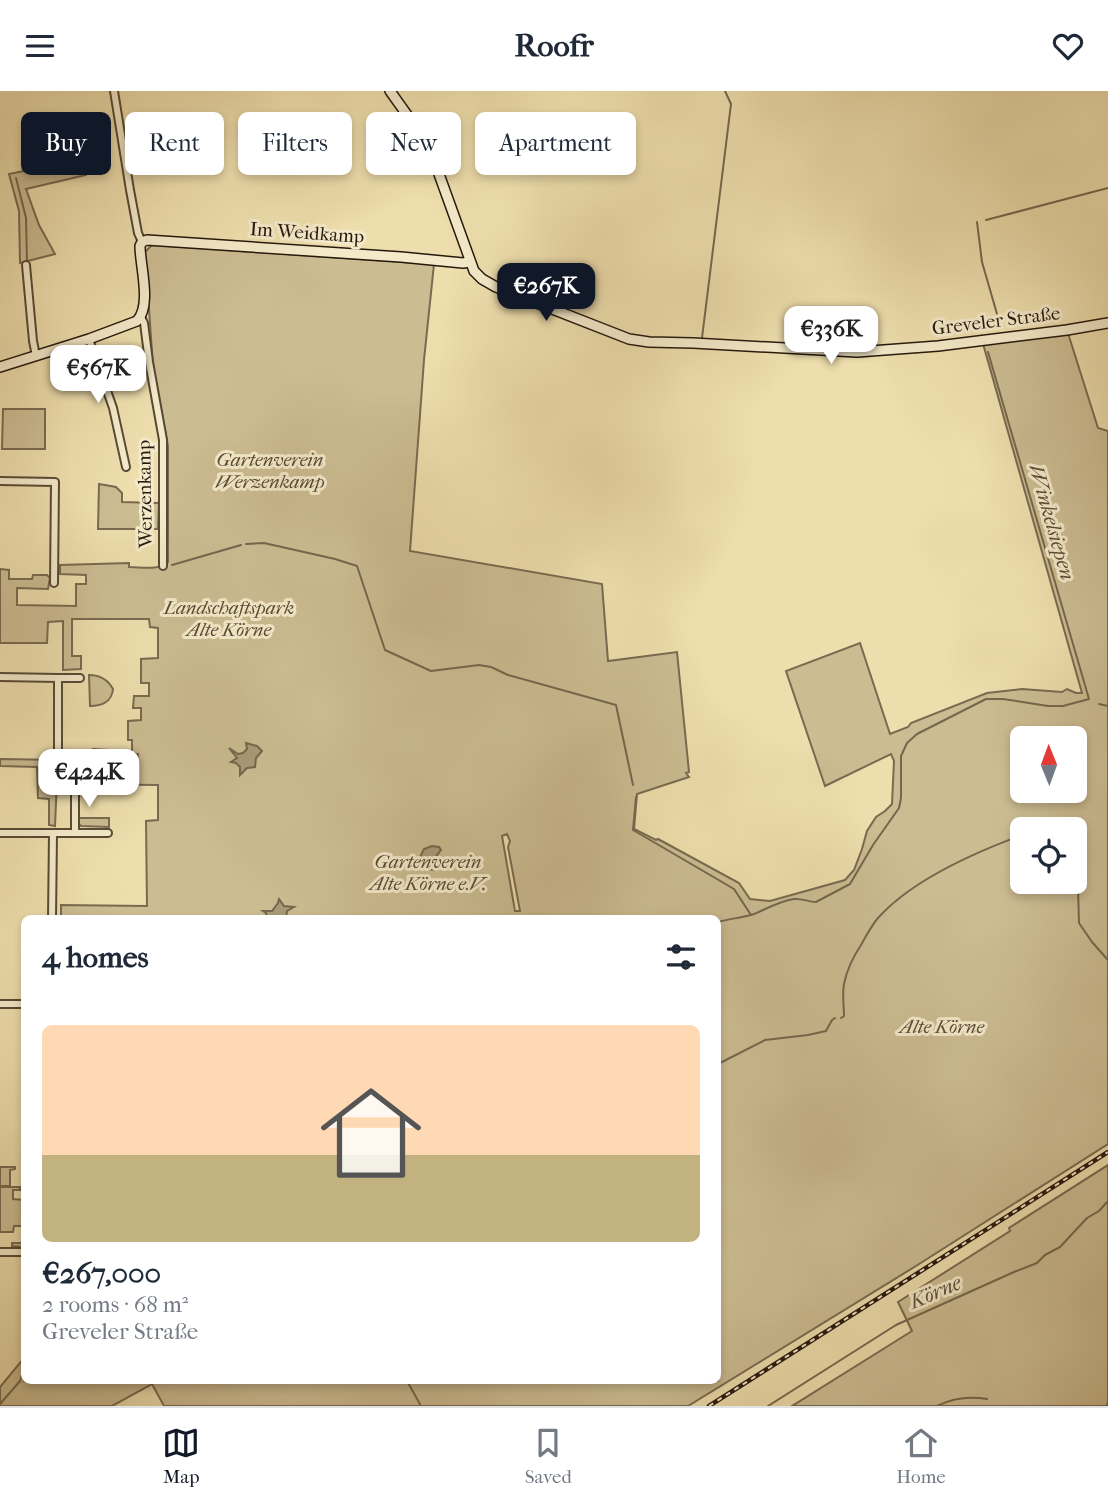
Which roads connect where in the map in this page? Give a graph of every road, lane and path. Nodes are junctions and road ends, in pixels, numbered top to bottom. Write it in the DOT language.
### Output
graph roads {
  1 [pos="114,91"];
  2 [pos="390,91"];
  3 [pos="142,242"];
  4 [pos="469,262"];
  5 [pos="26,265"];
  6 [pos="141,317"];
  7 [pos="1108,323"];
  8 [pos="89,339"];
  9 [pos="36,356"];
  10 [pos="0,367"];
  11 [pos="126,467"];
  12 [pos="0,481"];
  13 [pos="163,566"];
  14 [pos="54,583"];
  15 [pos="0,677"];
  16 [pos="58,678"];
  17 [pos="80,678"];
  18 [pos="58,751"];
  19 [pos="75,785"];
  20 [pos="0,833"];
  21 [pos="53,833"];
  22 [pos="75,833"];
  23 [pos="108,833"];
  24 [pos="52,915"];
  25 [pos="0,1004"];
  26 [pos="21,1004"];
  27 [pos="0,1252"];
  28 [pos="21,1252"];
  1 -- 3 [label="street, Werzenkamp"];
  2 -- 4 [label="street, Greveler Straße"];
  3 -- 4 [label="street, Im Weidkamp"];
  3 -- 6 [label="street, Werzenkamp"];
  4 -- 7 [label="street, Greveler Straße"];
  5 -- 9 [label="street"];
  6 -- 8 [label="street"];
  6 -- 13 [label="street, Werzenkamp"];
  8 -- 9 [label="street"];
  8 -- 11 [label="street"];
  9 -- 10 [label="street"];
  12 -- 14 [label="street"];
  15 -- 16 [label="street"];
  16 -- 17 [label="street"];
  16 -- 18 [label="street"];
  19 -- 22 [label="street"];
  20 -- 21 [label="street"];
  21 -- 22 [label="street"];
  21 -- 24 [label="street"];
  22 -- 23 [label="street"];
  25 -- 26 [label="street"];
  27 -- 28 [label="street"];
}
